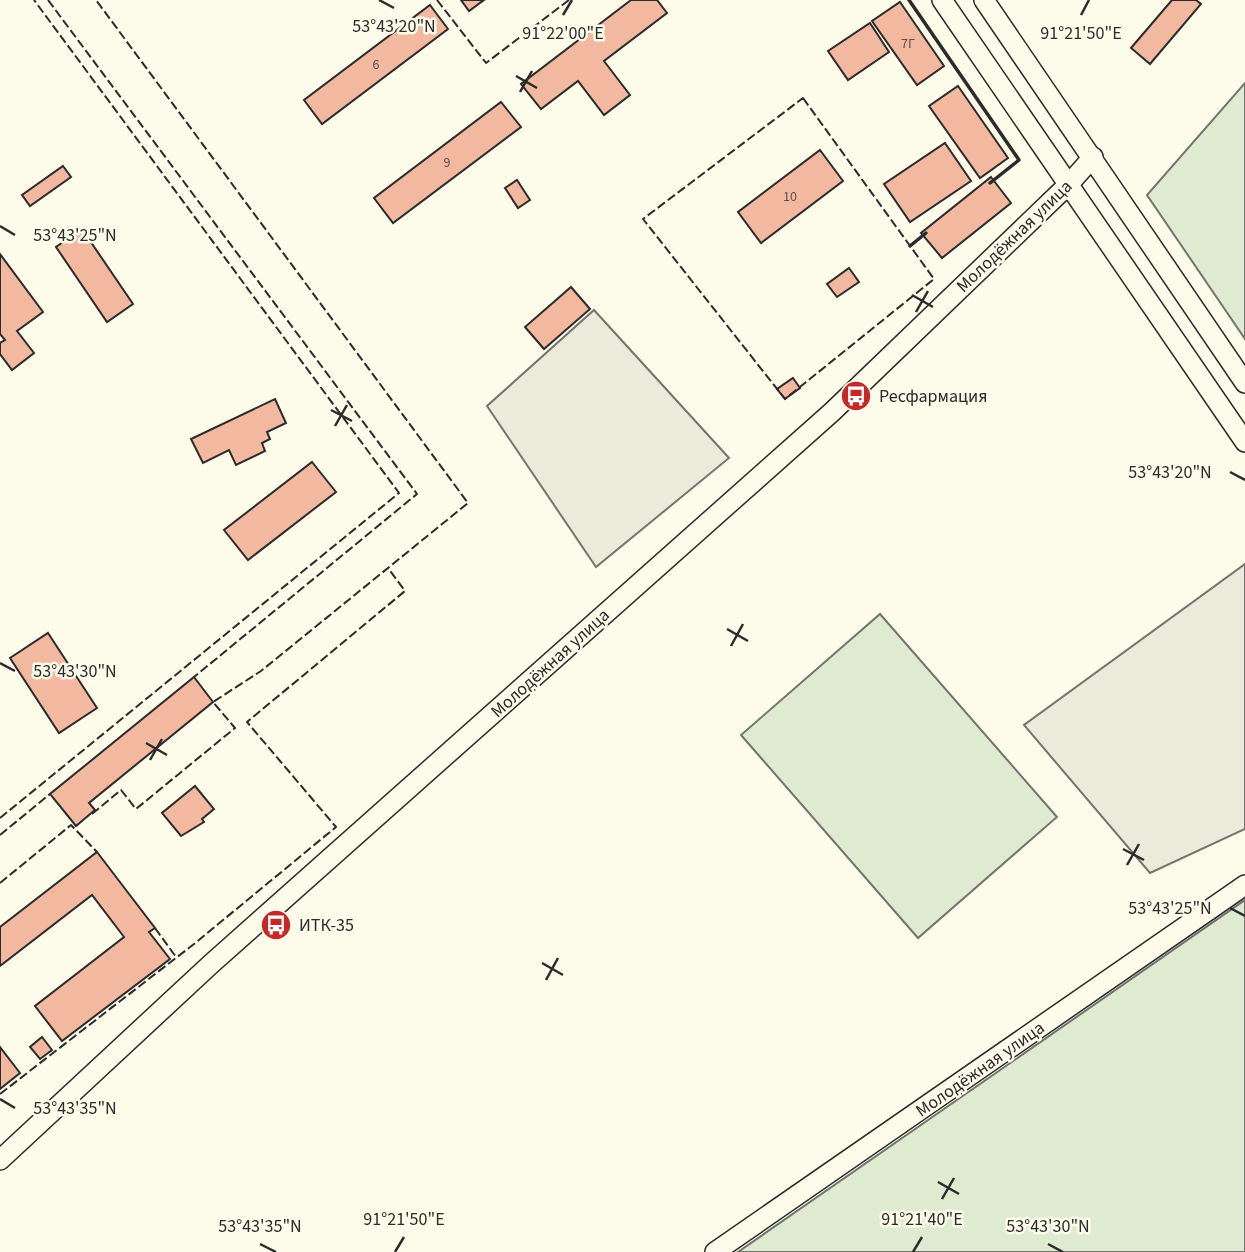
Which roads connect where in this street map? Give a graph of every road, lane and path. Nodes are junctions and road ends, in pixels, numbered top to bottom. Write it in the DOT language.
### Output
graph roads {
  1 [pos="942,0"];
  2 [pos="984,0"];
  3 [pos="1093,157"];
  4 [pos="1069,184"];
  5 [pos="1245,383"];
  6 [pos="1245,442"];
  7 [pos="1245,885"];
  8 [pos="0,1160"];
  9 [pos="715,1252"];
  1 -- 4 [label="street"];
  2 -- 3 [label="street"];
  3 -- 4 [label="street, Молодёжная улица"];
  3 -- 5 [label="street"];
  4 -- 6 [label="street"];
  4 -- 8 [label="street, Молодёжная улица"];
  7 -- 9 [label="street, Молодёжная улица"];
}
